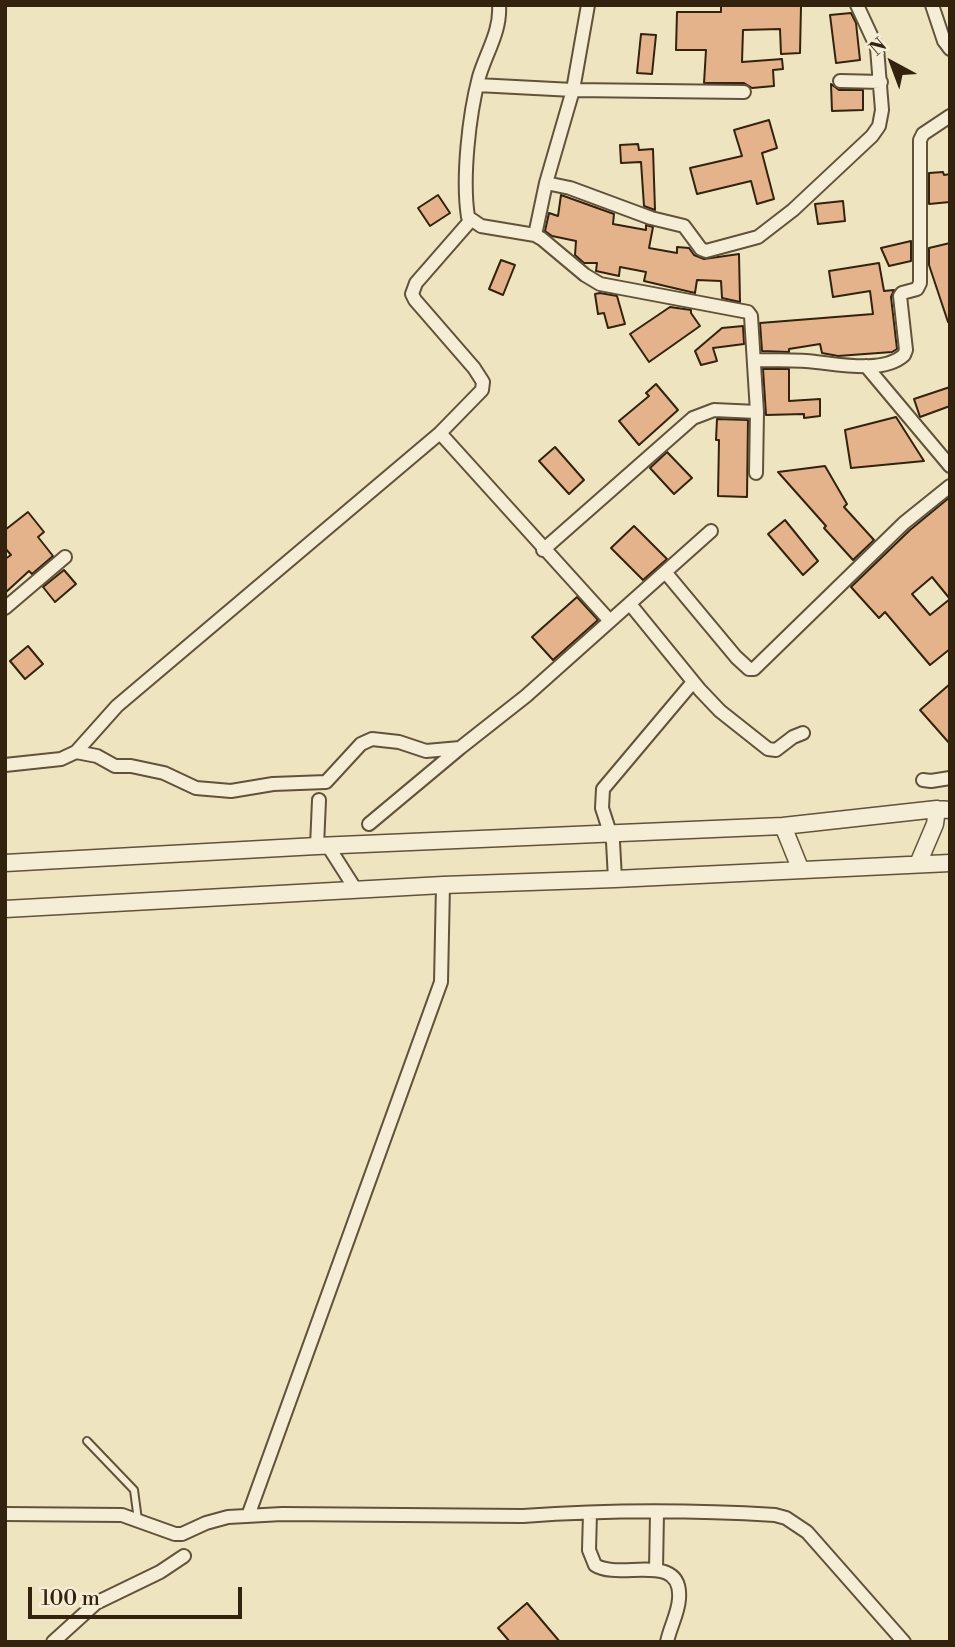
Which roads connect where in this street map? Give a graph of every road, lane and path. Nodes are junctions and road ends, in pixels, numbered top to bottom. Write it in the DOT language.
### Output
graph roads {
  1 [pos="499,5"];
  2 [pos="588,5"];
  3 [pos="857,5"];
  4 [pos="932,5"];
  5 [pos="950,49"];
  6 [pos="840,81"];
  7 [pos="881,82"];
  8 [pos="477,85"];
  9 [pos="573,90"];
  10 [pos="744,92"];
  11 [pos="950,116"];
  12 [pos="547,183"];
  13 [pos="471,220"];
  14 [pos="535,235"];
  15 [pos="756,360"];
  16 [pos="866,366"];
  17 [pos="757,412"];
  18 [pos="440,433"];
  19 [pos="950,466"];
  20 [pos="756,473"];
  21 [pos="950,486"];
  22 [pos="710,531"];
  23 [pos="543,550"];
  24 [pos="65,557"];
  25 [pos="666,573"];
  26 [pos="631,604"];
  27 [pos="5,608"];
  28 [pos="610,621"];
  29 [pos="693,682"];
  30 [pos="803,733"];
  31 [pos="460,748"];
  32 [pos="76,752"];
  33 [pos="5,765"];
  34 [pos="950,778"];
  35 [pos="923,780"];
  36 [pos="326,782"];
  37 [pos="306,784"];
  38 [pos="319,800"];
  39 [pos="943,809"];
  40 [pos="369,824"];
  41 [pos="783,826"];
  42 [pos="612,834"];
  43 [pos="322,846"];
  44 [pos="5,863"];
  45 [pos="950,863"];
  46 [pos="918,864"];
  47 [pos="800,868"];
  48 [pos="615,879"];
  49 [pos="443,884"];
  50 [pos="356,890"];
  51 [pos="5,908"];
  52 [pos="88,1441"];
  53 [pos="590,1513"];
  54 [pos="657,1513"];
  55 [pos="5,1514"];
  56 [pos="248,1516"];
  57 [pos="138,1520"];
  58 [pos="184,1556"];
  59 [pos="656,1570"];
  60 [pos="53,1642"];
  61 [pos="667,1642"];
  62 [pos="904,1642"];
  1 -- 8 [label="street"];
  2 -- 9 [label="street"];
  3 -- 7 [label="street"];
  4 -- 5 [label="street"];
  6 -- 7 [label="street"];
  7 -- 12 [label="street"];
  8 -- 9 [label="street"];
  8 -- 13 [label="street"];
  9 -- 10 [label="street"];
  9 -- 12 [label="street"];
  11 -- 16 [label="street"];
  12 -- 14 [label="street"];
  13 -- 14 [label="street"];
  13 -- 18 [label="street"];
  14 -- 15 [label="street"];
  15 -- 16 [label="street"];
  15 -- 17 [label="street"];
  16 -- 19 [label="street"];
  17 -- 20 [label="street"];
  17 -- 23 [label="street"];
  18 -- 23 [label="street"];
  18 -- 32 [label="street"];
  21 -- 25 [label="street"];
  22 -- 25 [label="street"];
  23 -- 28 [label="street"];
  24 -- 27 [label="street"];
  25 -- 26 [label="street"];
  26 -- 28 [label="street"];
  26 -- 29 [label="street"];
  28 -- 31 [label="street"];
  29 -- 30 [label="street"];
  29 -- 42 [label="street"];
  31 -- 36 [label="street"];
  31 -- 40 [label="street"];
  32 -- 33 [label="street"];
  32 -- 37 [label="street"];
  34 -- 35 [label="street"];
  36 -- 37 [label="street"];
  36 -- 38 [label="street"];
  37 -- 38 [label="street"];
  38 -- 43 [label="street"];
  39 -- 41 [label="street"];
  39 -- 46 [label="street"];
  41 -- 42 [label="street"];
  41 -- 47 [label="street"];
  42 -- 43 [label="street"];
  42 -- 48 [label="street"];
  43 -- 44 [label="street"];
  43 -- 50 [label="street"];
  45 -- 46 [label="street"];
  46 -- 47 [label="street"];
  47 -- 48 [label="street"];
  48 -- 49 [label="street"];
  49 -- 50 [label="street"];
  49 -- 56 [label="street"];
  50 -- 51 [label="street"];
  52 -- 57 [label="lane"];
  53 -- 54 [label="street"];
  53 -- 56 [label="street"];
  53 -- 59 [label="street"];
  54 -- 59 [label="street"];
  54 -- 62 [label="street"];
  55 -- 57 [label="street"];
  56 -- 57 [label="street"];
  58 -- 60 [label="street"];
  59 -- 61 [label="street"];
}
